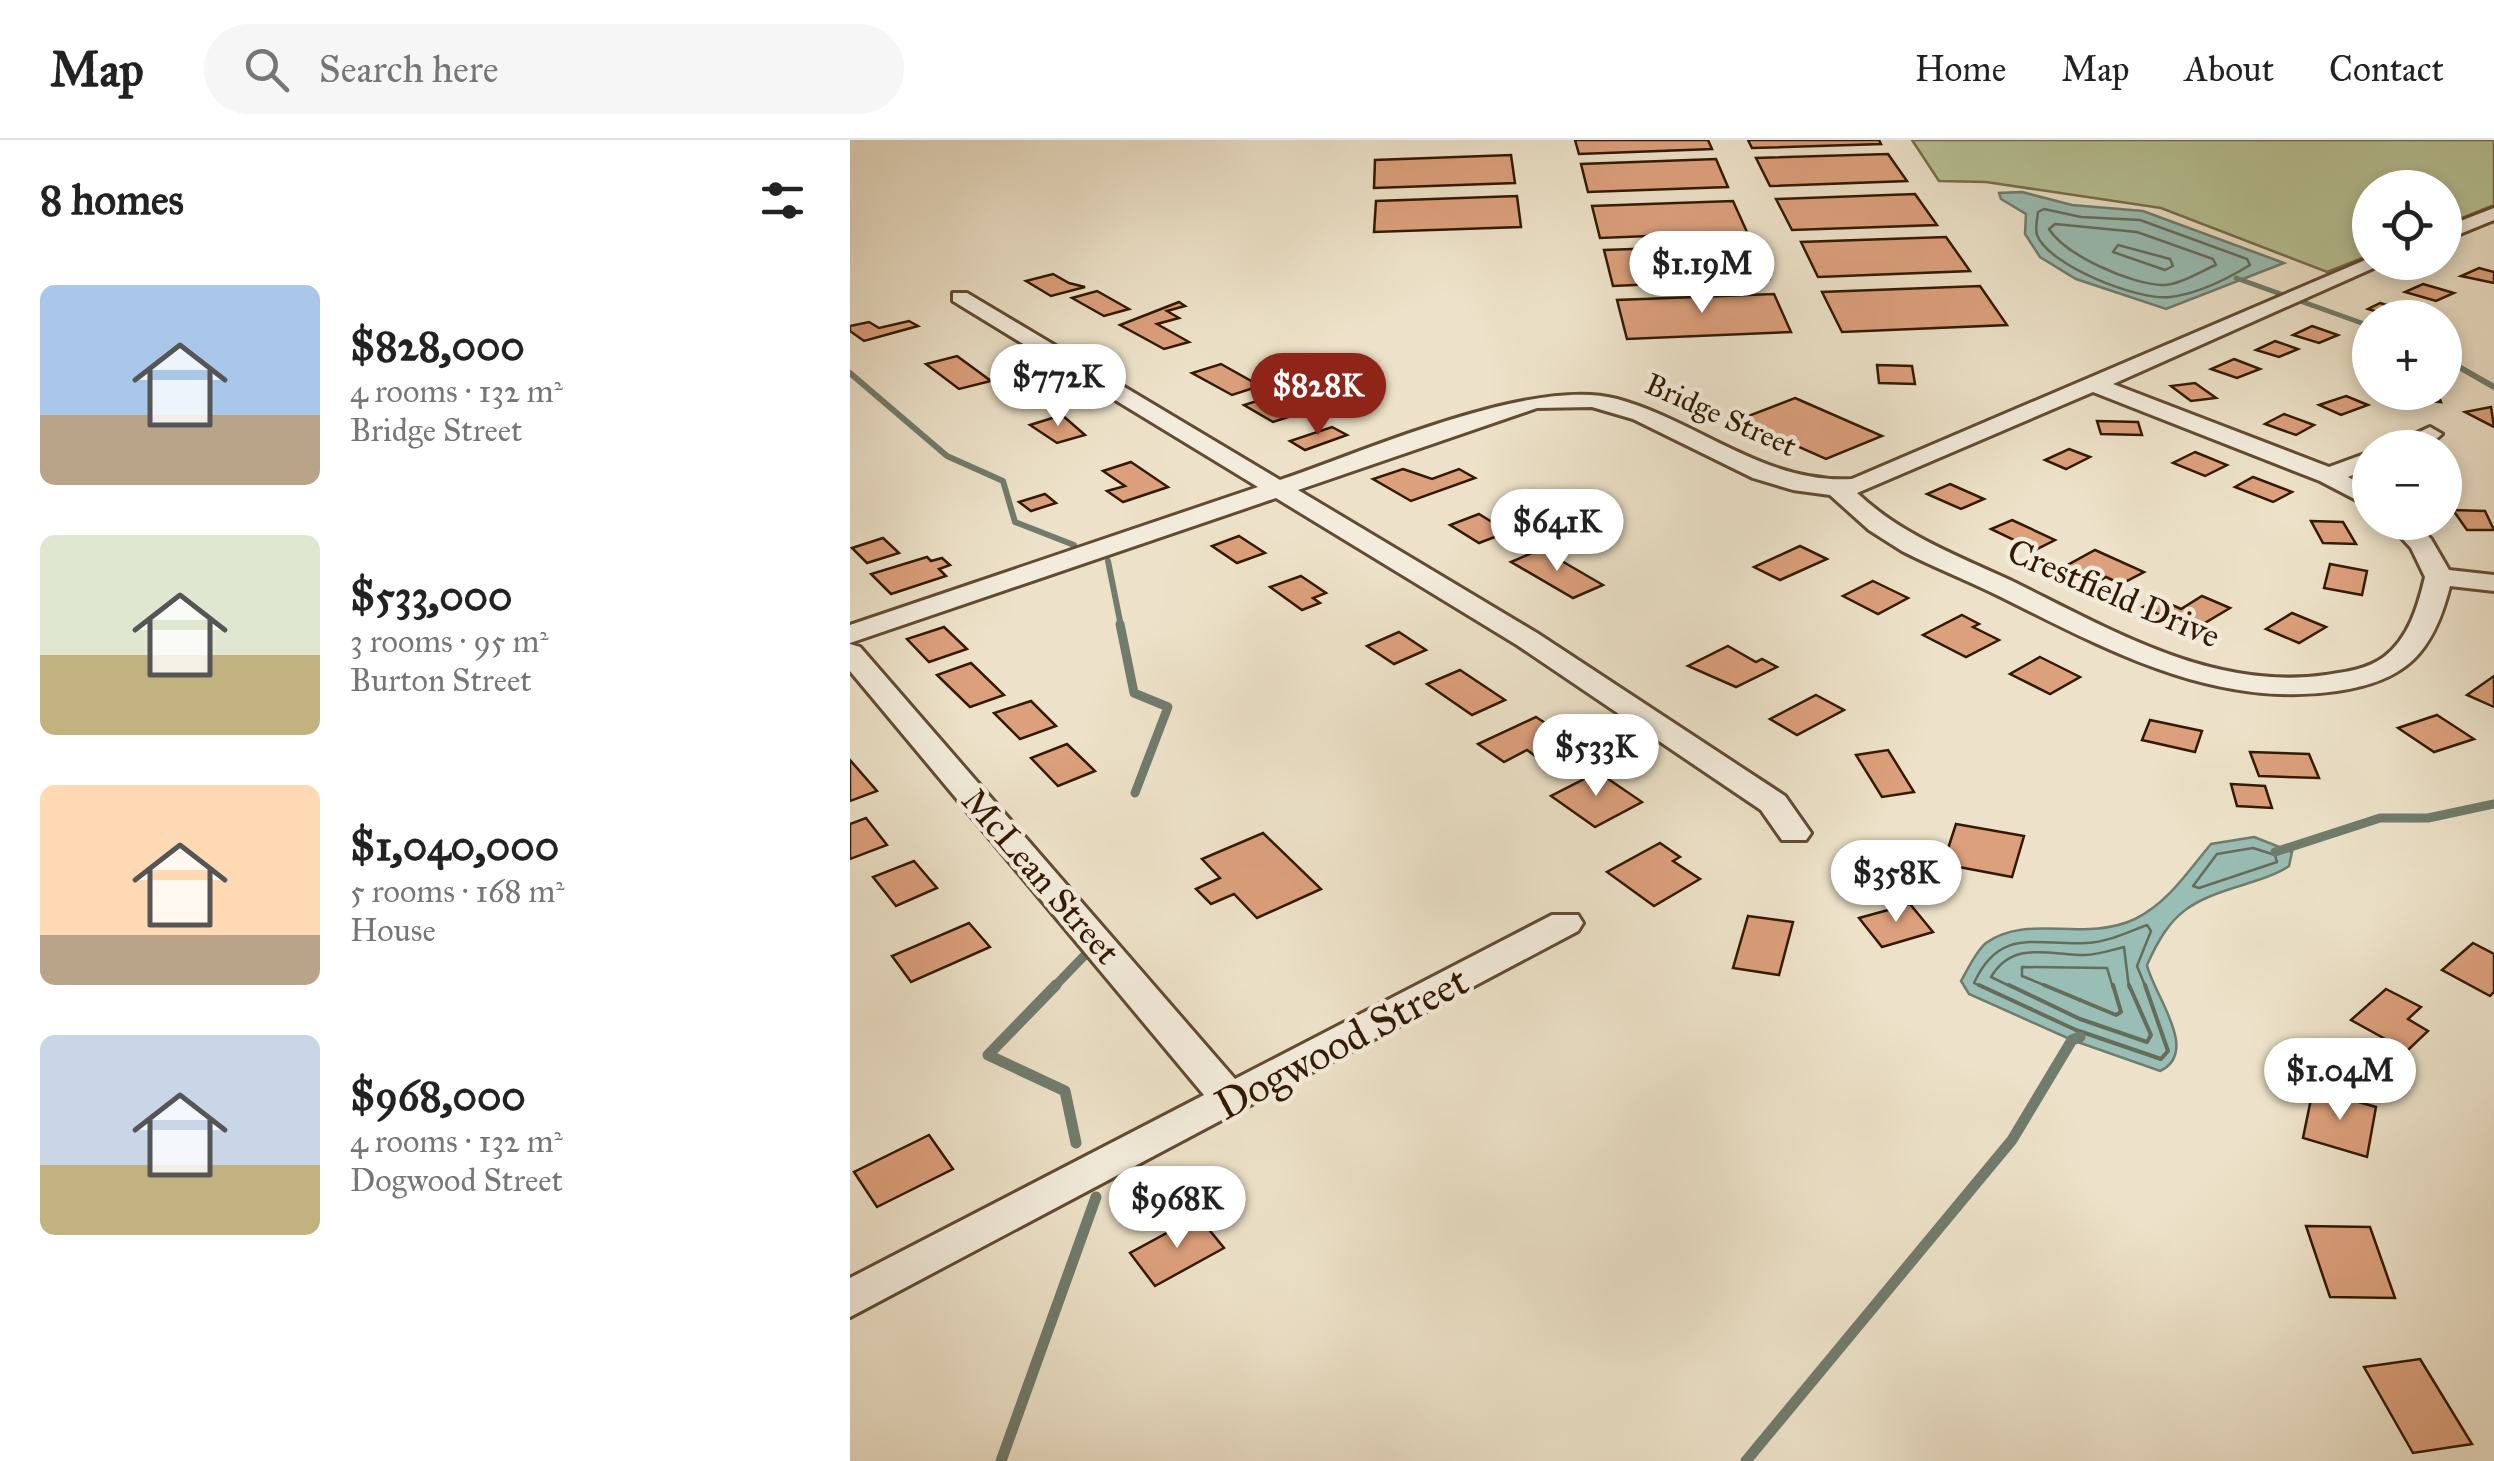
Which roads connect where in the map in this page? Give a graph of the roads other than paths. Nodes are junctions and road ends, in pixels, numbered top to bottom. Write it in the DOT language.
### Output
graph roads {
  1 [pos="2494,213"];
  2 [pos="2462,227"];
  3 [pos="2352,273"];
  4 [pos="960,297"];
  5 [pos="2095,385"];
  6 [pos="2352,467"];
  7 [pos="2330,476"];
  8 [pos="1279,488"];
  9 [pos="1838,489"];
  10 [pos="2352,489"];
  11 [pos="2417,540"];
  12 [pos="2439,576"];
  13 [pos="2494,583"];
  14 [pos="850,634"];
  15 [pos="850,653"];
  16 [pos="1794,833"];
  17 [pos="1566,923"];
  18 [pos="1231,1100"];
  19 [pos="850,1299"];
  1 -- 2 [label="street"];
  3 -- 5 [label="street, Bridge Street"];
  4 -- 8 [label="street"];
  5 -- 7 [label="street"];
  5 -- 9 [label="street, Bridge Street"];
  6 -- 7 [label="street"];
  7 -- 10 [label="street"];
  8 -- 9 [label="street, Bridge Street"];
  8 -- 14 [label="street, Bridge Street"];
  8 -- 16 [label="street"];
  9 -- 12 [label="street, Crestfield Drive"];
  11 -- 12 [label="street"];
  12 -- 13 [label="street"];
  15 -- 18 [label="street, McLean Street"];
  17 -- 18 [label="street, Dogwood Street"];
  18 -- 19 [label="street, Dogwood Street"];
}
